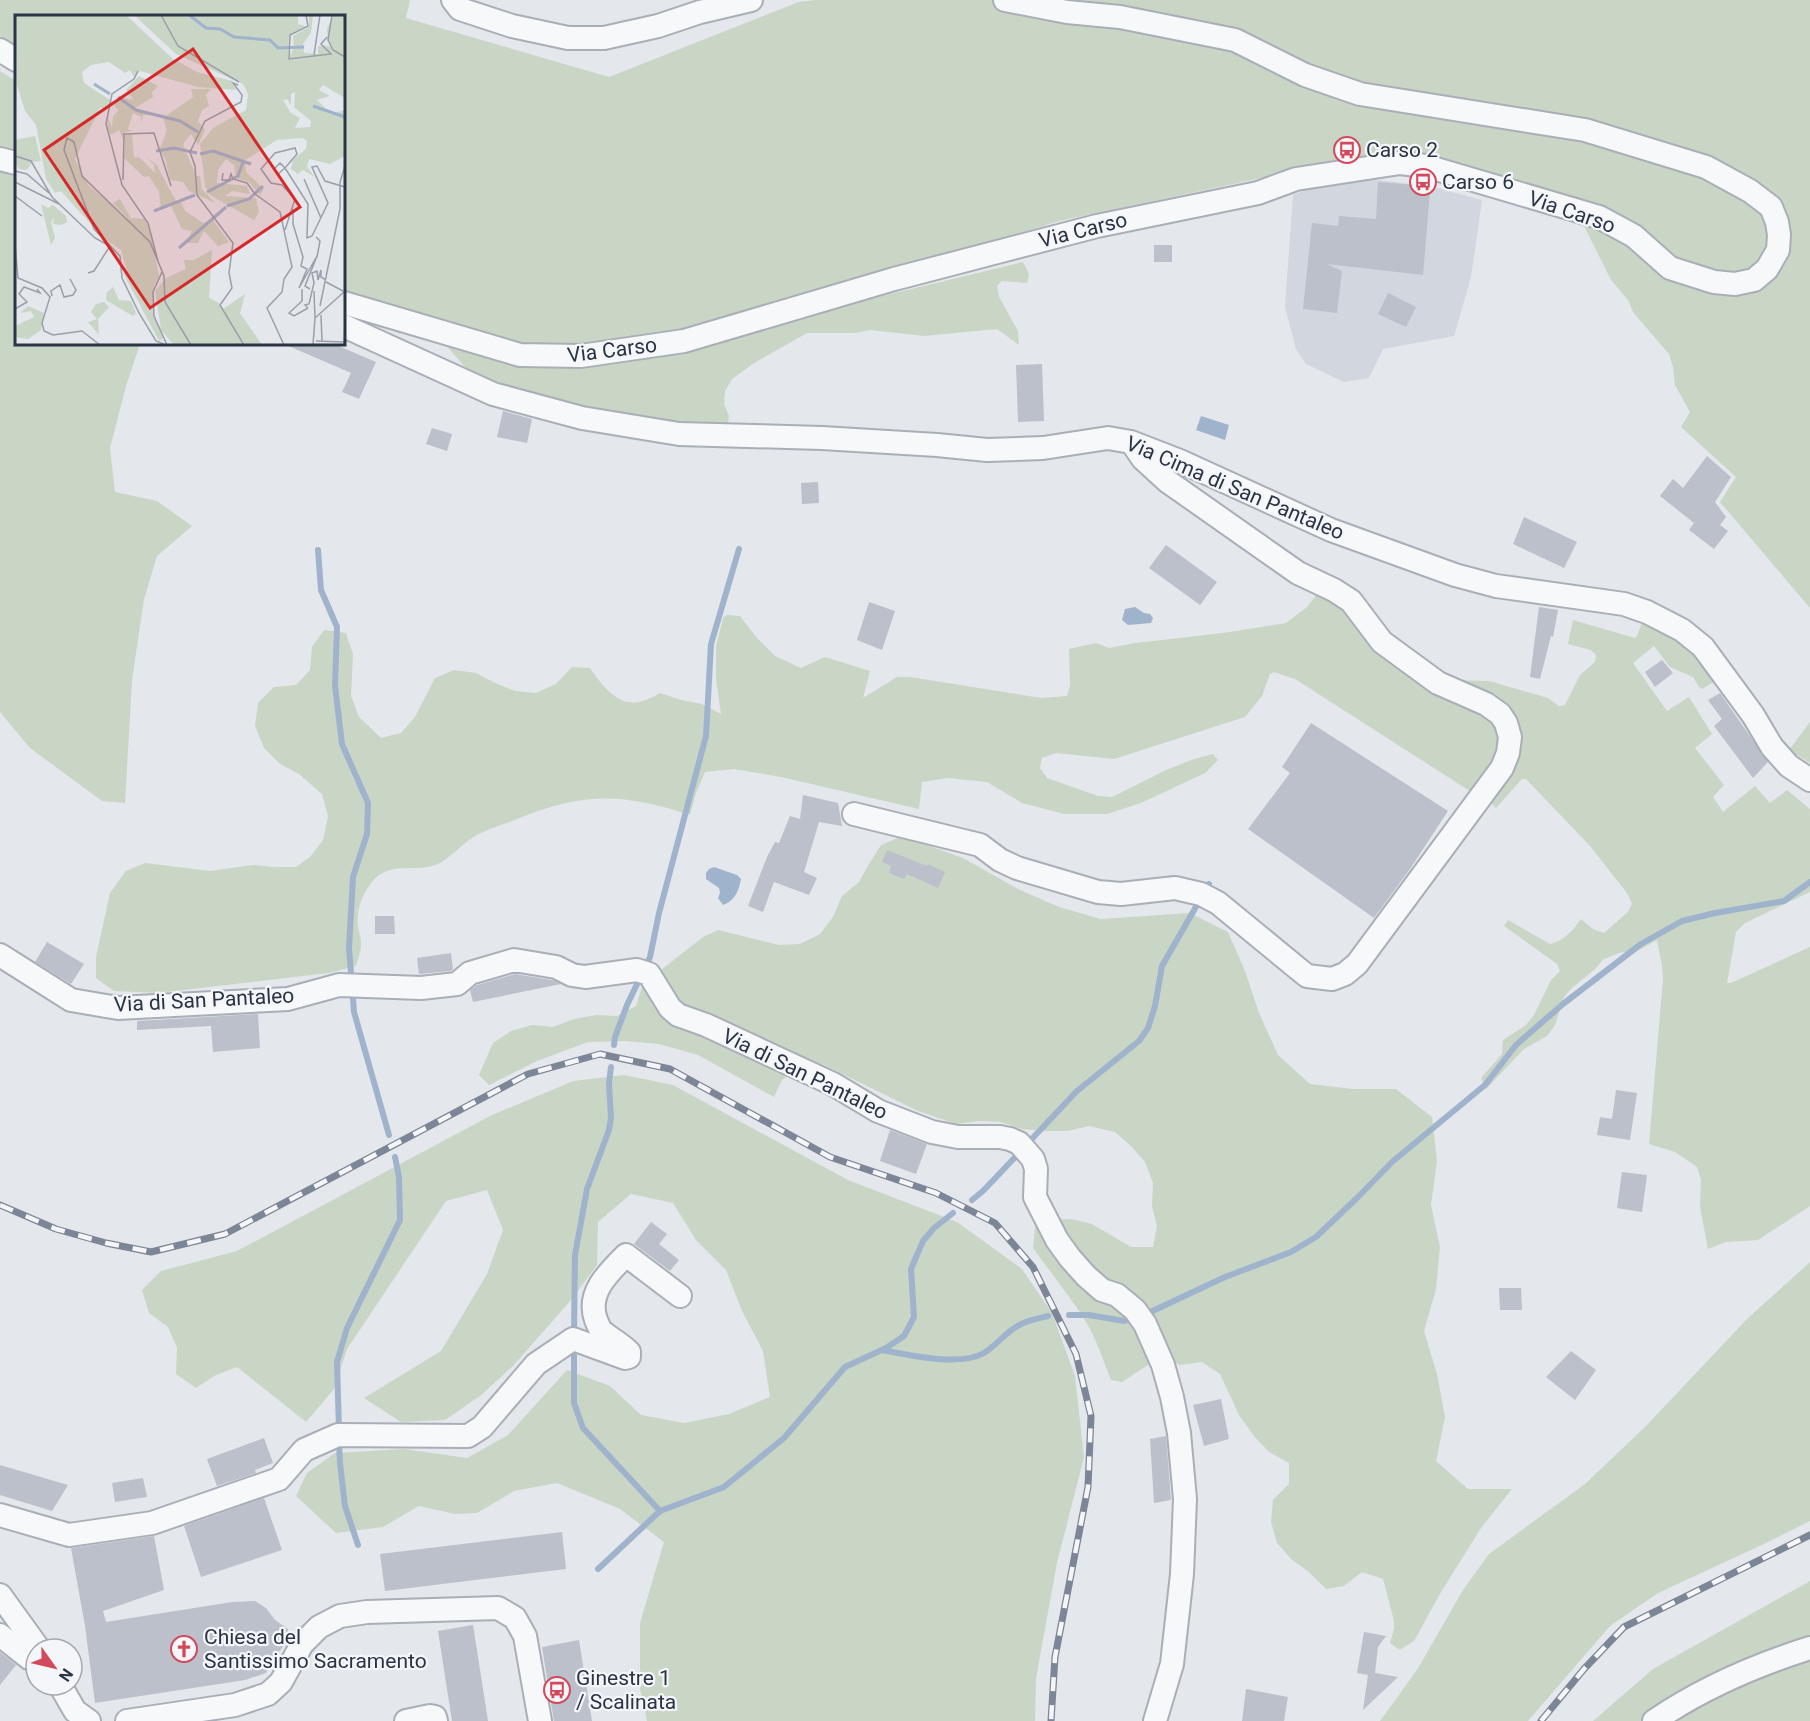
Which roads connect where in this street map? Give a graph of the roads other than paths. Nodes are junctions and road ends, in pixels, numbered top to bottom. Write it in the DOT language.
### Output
graph roads {
  1 [pos="453,0"];
  2 [pos="1005,0"];
  3 [pos="742,1"];
  4 [pos="700,6"];
  5 [pos="0,50"];
  6 [pos="15,59"];
  7 [pos="0,159"];
  8 [pos="15,163"];
  9 [pos="345,303"];
  10 [pos="345,326"];
  11 [pos="1131,442"];
  12 [pos="1810,780"];
  13 [pos="854,814"];
  14 [pos="0,955"];
  15 [pos="680,1296"];
  16 [pos="0,1515"];
  17 [pos="0,1594"];
  18 [pos="0,1635"];
  19 [pos="30,1637"];
  20 [pos="1810,1648"];
  21 [pos="24,1654"];
  22 [pos="67,1697"];
  23 [pos="88,1721"];
  24 [pos="127,1721"];
  25 [pos="406,1721"];
  26 [pos="436,1721"];
  27 [pos="540,1721"];
  28 [pos="1155,1721"];
  29 [pos="1654,1721"];
  1 -- 4 [label="street"];
  2 -- 9 [label="street, Via Carso"];
  3 -- 4 [label="street"];
  5 -- 6 [label="street"];
  7 -- 8 [label="street"];
  10 -- 11 [label="street, Via Cima di San Pantaleo"];
  11 -- 12 [label="street, Via Cima di San Pantaleo"];
  11 -- 13 [label="street"];
  14 -- 28 [label="street, Via di San Pantaleo"];
  15 -- 16 [label="street"];
  17 -- 19 [label="street"];
  18 -- 21 [label="street"];
  20 -- 29 [label="street"];
  22 -- 23 [label="street"];
  24 -- 27 [label="street"];
  25 -- 26 [label="street"];
}
